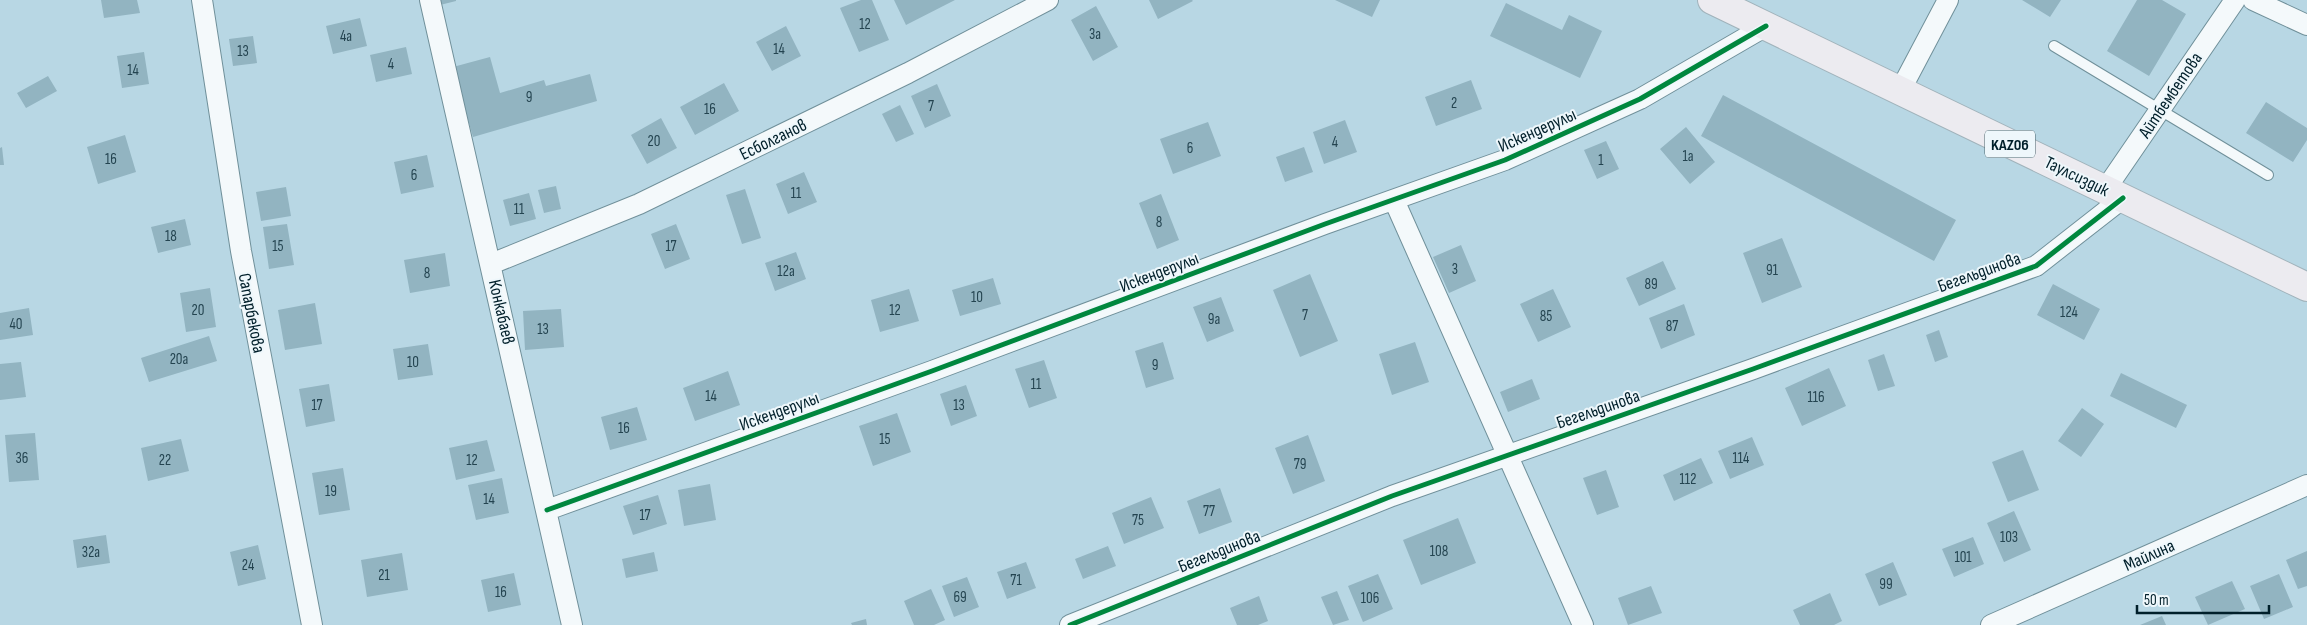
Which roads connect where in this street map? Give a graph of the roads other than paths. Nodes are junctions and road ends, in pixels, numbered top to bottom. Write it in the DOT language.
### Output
graph roads {
  1 [pos="202,0"];
  2 [pos="430,0"];
  3 [pos="1048,0"];
  4 [pos="1712,0"];
  5 [pos="1948,0"];
  6 [pos="2235,0"];
  7 [pos="2253,0"];
  8 [pos="2307,25"];
  9 [pos="1766,26"];
  10 [pos="2054,46"];
  11 [pos="1900,91"];
  12 [pos="2159,110"];
  13 [pos="2268,175"];
  14 [pos="2114,194"];
  15 [pos="1394,200"];
  16 [pos="491,264"];
  17 [pos="2307,287"];
  18 [pos="1507,455"];
  19 [pos="2307,485"];
  20 [pos="547,510"];
  21 [pos="312,625"];
  22 [pos="572,625"];
  23 [pos="1070,625"];
  24 [pos="1584,625"];
  25 [pos="1990,625"];
  1 -- 21 [label="street, Сапарбекова"];
  2 -- 16 [label="street, Конкабаев"];
  3 -- 16 [label="street, Есболганов"];
  4 -- 9 [label="main road, Таулсиздик / KAZ06"];
  5 -- 11 [label="street"];
  6 -- 12 [label="street, Айтбембетова"];
  7 -- 8 [label="street"];
  9 -- 11 [label="main road, Таулсиздик / KAZ06"];
  9 -- 15 [label="street, Искендерулы"];
  10 -- 12 [label="lane"];
  11 -- 14 [label="main road, Таулсиздик / KAZ06"];
  12 -- 13 [label="lane"];
  12 -- 14 [label="street, Айтбембетова"];
  14 -- 17 [label="main road, Таулсиздик / KAZ06"];
  14 -- 18 [label="street, Бегельдинова"];
  15 -- 18 [label="street"];
  15 -- 20 [label="street, Искендерулы"];
  16 -- 20 [label="street, Конкабаев"];
  18 -- 23 [label="street, Бегельдинова"];
  18 -- 24 [label="street"];
  19 -- 25 [label="street, Майлина"];
  20 -- 22 [label="street, Конкабаев"];
}
